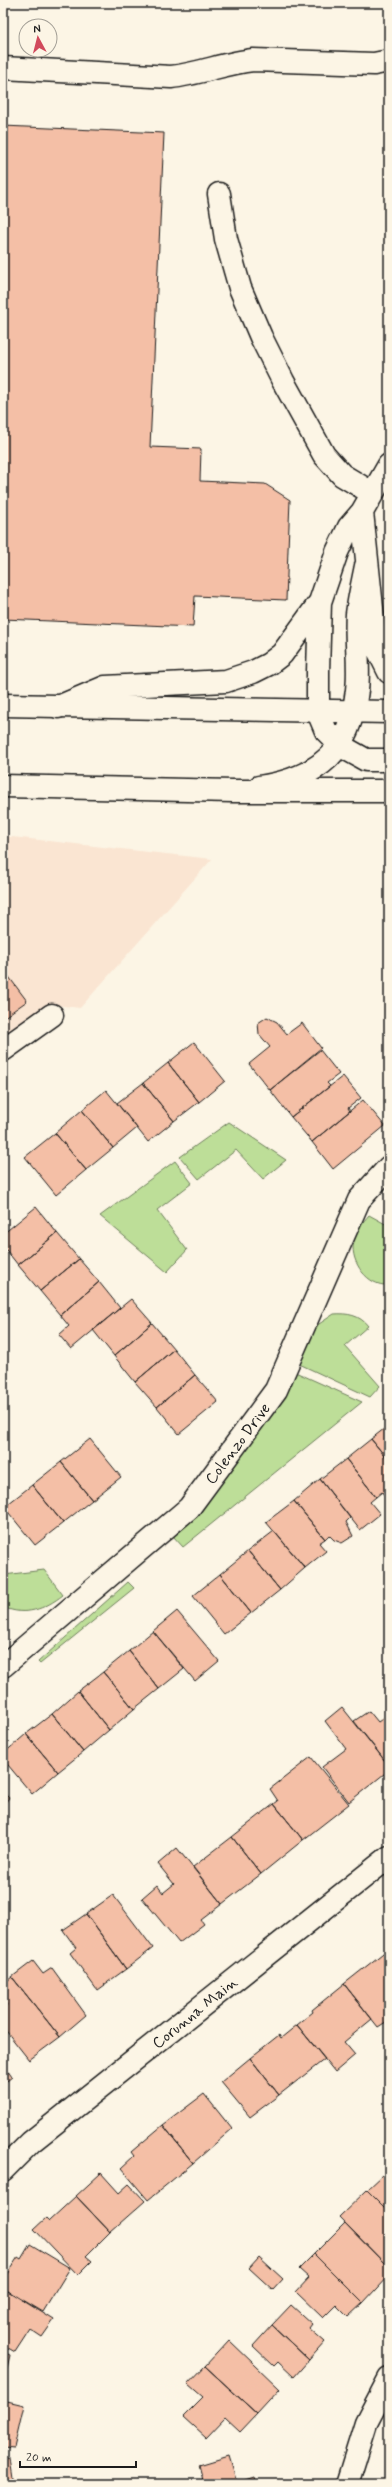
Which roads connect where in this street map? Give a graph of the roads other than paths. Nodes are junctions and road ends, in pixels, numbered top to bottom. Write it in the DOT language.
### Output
graph roads {
  1 [pos="389,61"];
  2 [pos="3,68"];
  3 [pos="219,194"];
  4 [pos="389,465"];
  5 [pos="372,492"];
  6 [pos="362,512"];
  7 [pos="366,566"];
  8 [pos="320,602"];
  9 [pos="389,672"];
  10 [pos="3,705"];
  11 [pos="56,708"];
  12 [pos="318,712"];
  13 [pos="389,712"];
  14 [pos="353,713"];
  15 [pos="341,746"];
  16 [pos="389,760"];
  17 [pos="3,786"];
  18 [pos="233,791"];
  19 [pos="389,791"];
  20 [pos="52,1015"];
  21 [pos="3,1050"];
  22 [pos="389,1167"];
  23 [pos="5,1661"];
  24 [pos="389,1857"];
  25 [pos="3,2170"];
  26 [pos="389,2379"];
  27 [pos="347,2484"];
  1 -- 2 [label="street"];
  3 -- 5 [label="street"];
  4 -- 5 [label="street"];
  5 -- 6 [label="street"];
  6 -- 7 [label="street"];
  6 -- 8 [label="street"];
  7 -- 9 [label="street"];
  7 -- 14 [label="street"];
  8 -- 11 [label="street"];
  8 -- 12 [label="street"];
  10 -- 11 [label="street"];
  11 -- 12 [label="street"];
  12 -- 14 [label="street"];
  12 -- 15 [label="street"];
  13 -- 14 [label="street"];
  14 -- 15 [label="street"];
  15 -- 16 [label="street"];
  15 -- 18 [label="street"];
  17 -- 18 [label="street"];
  18 -- 19 [label="street"];
  20 -- 21 [label="street"];
  22 -- 23 [label="street, Colenzo Drive"];
  24 -- 25 [label="street, Corunna Main"];
  26 -- 27 [label="street"];
}
